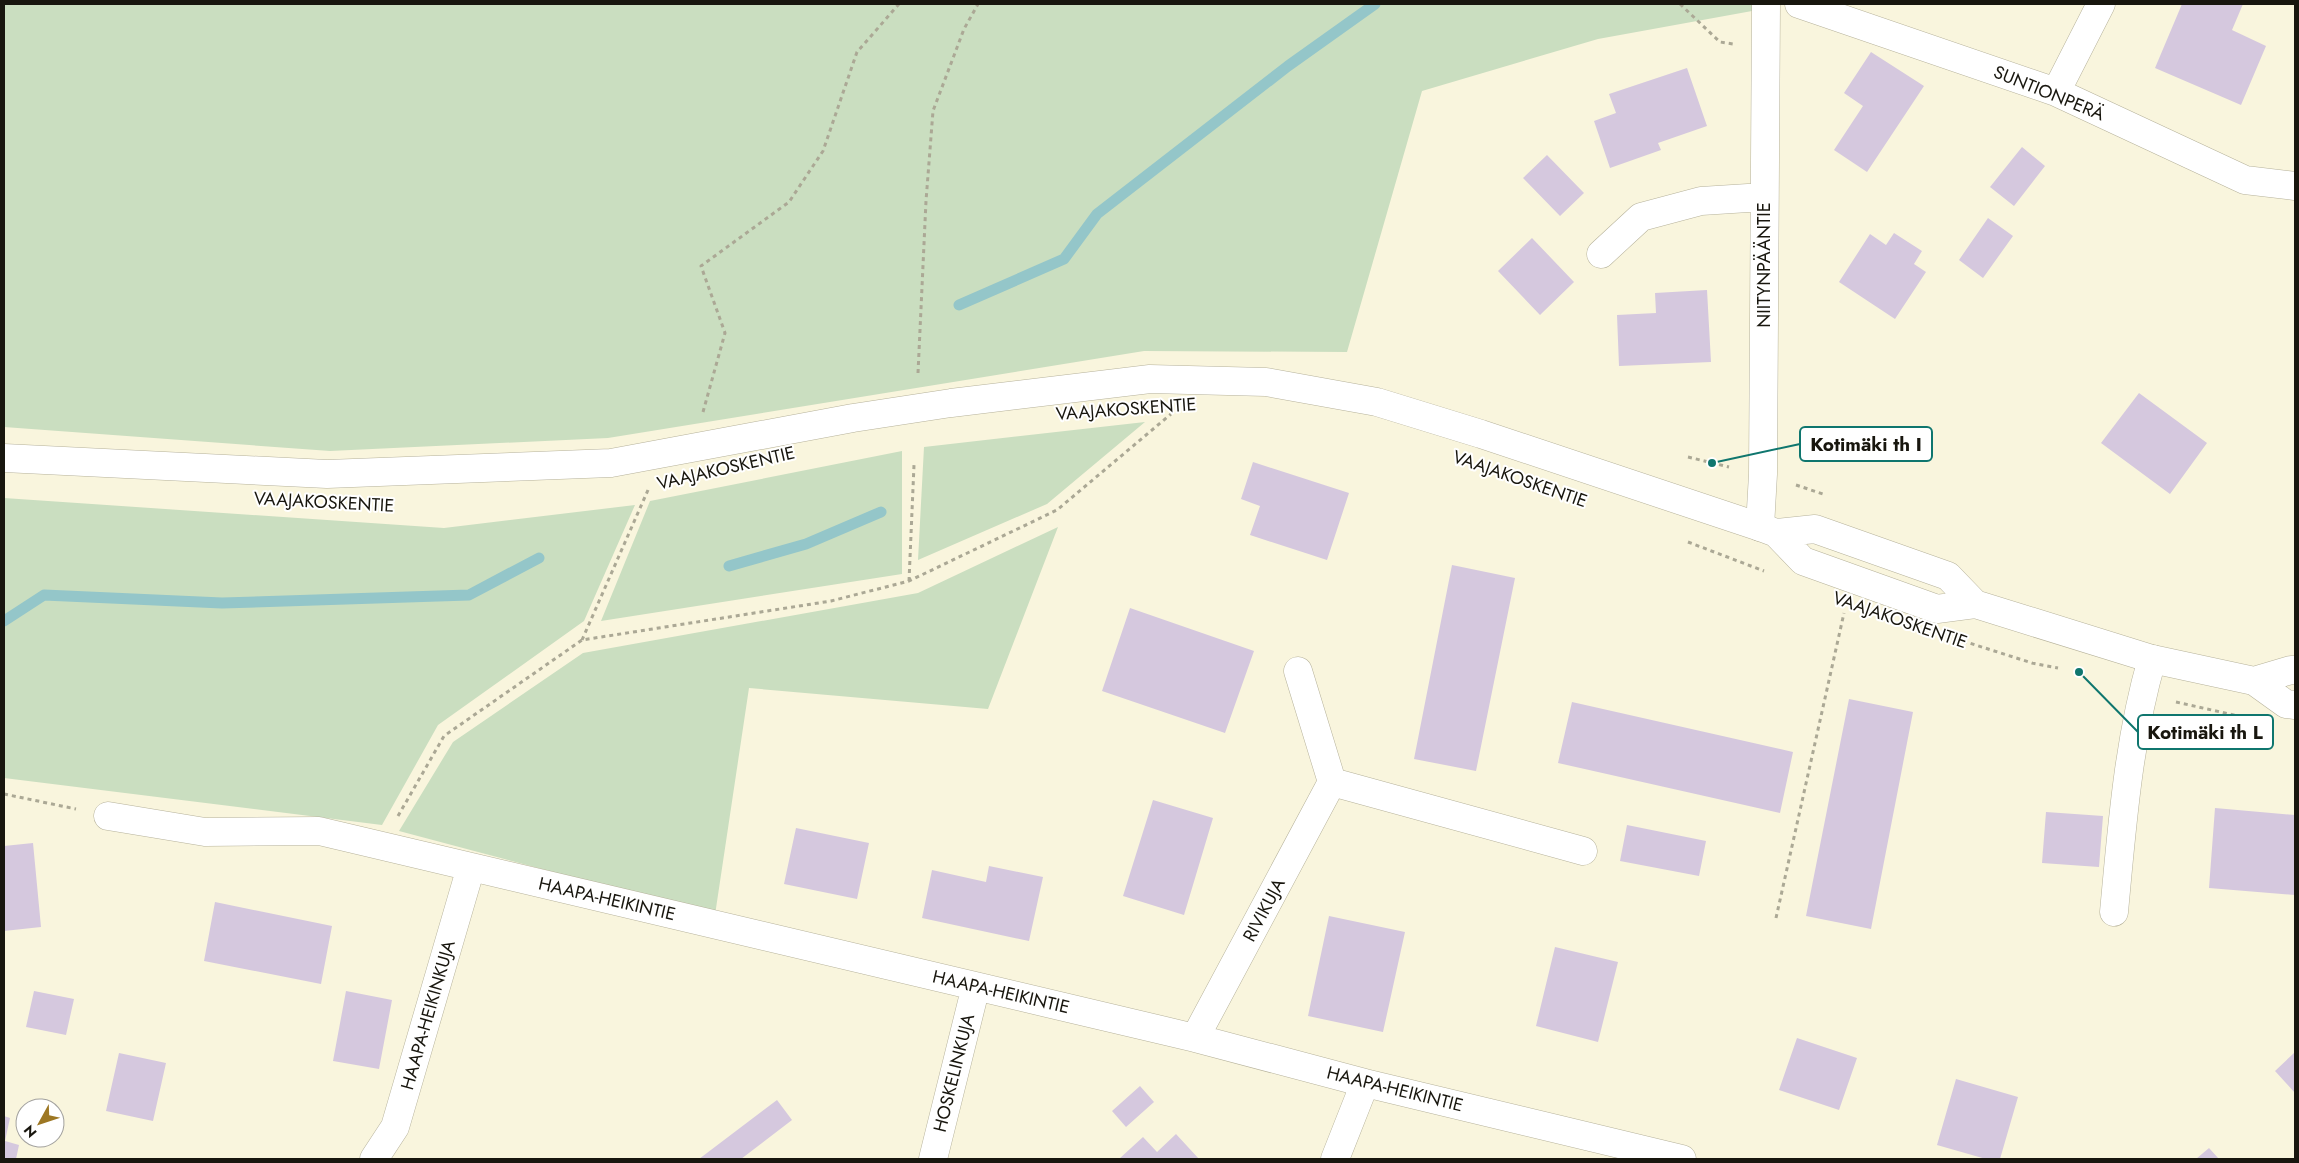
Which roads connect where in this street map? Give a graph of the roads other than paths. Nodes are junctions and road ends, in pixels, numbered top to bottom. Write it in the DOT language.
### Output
graph roads {
  1 [pos="1766,4"];
  2 [pos="1799,4"];
  3 [pos="2101,4"];
  4 [pos="2056,92"];
  5 [pos="2295,186"];
  6 [pos="1764,197"];
  7 [pos="1601,254"];
  8 [pos="4,458"];
  9 [pos="1768,530"];
  10 [pos="2152,659"];
  11 [pos="2295,670"];
  12 [pos="1298,671"];
  13 [pos="2254,680"];
  14 [pos="2295,706"];
  15 [pos="1332,782"];
  16 [pos="108,816"];
  17 [pos="1583,851"];
  18 [pos="471,867"];
  19 [pos="2114,912"];
  20 [pos="976,986"];
  21 [pos="1195,1038"];
  22 [pos="1365,1082"];
  23 [pos="374,1159"];
  24 [pos="933,1159"];
  25 [pos="1335,1159"];
  26 [pos="1682,1159"];
  1 -- 6 [label="street, NIITYNPÄÄNTIE"];
  2 -- 4 [label="street, SUNTIONPERÄ"];
  3 -- 4 [label="street"];
  4 -- 5 [label="street, SUNTIONPERÄ"];
  6 -- 7 [label="street"];
  6 -- 9 [label="street, NIITYNPÄÄNTIE"];
  8 -- 9 [label="street, VAAJAKOSKENTIE"];
  9 -- 10 [label="street, VAAJAKOSKENTIE"];
  10 -- 13 [label="street, VAAJAKOSKENTIE"];
  10 -- 19 [label="street"];
  11 -- 13 [label="street, VAAJAKOSKENTIE"];
  12 -- 15 [label="street"];
  13 -- 14 [label="street, VAAJAKOSKENTIE"];
  15 -- 17 [label="street"];
  15 -- 21 [label="street, RIVIKUJA"];
  16 -- 18 [label="street, HAAPA-HEIKINTIE"];
  18 -- 20 [label="street, HAAPA-HEIKINTIE"];
  18 -- 23 [label="street, HAAPA-HEIKINKUJA"];
  20 -- 21 [label="street, HAAPA-HEIKINTIE"];
  20 -- 24 [label="street, HOSKELINKUJA"];
  21 -- 22 [label="street, HAAPA-HEIKINTIE"];
  22 -- 25 [label="street"];
  22 -- 26 [label="street, HAAPA-HEIKINTIE"];
}
